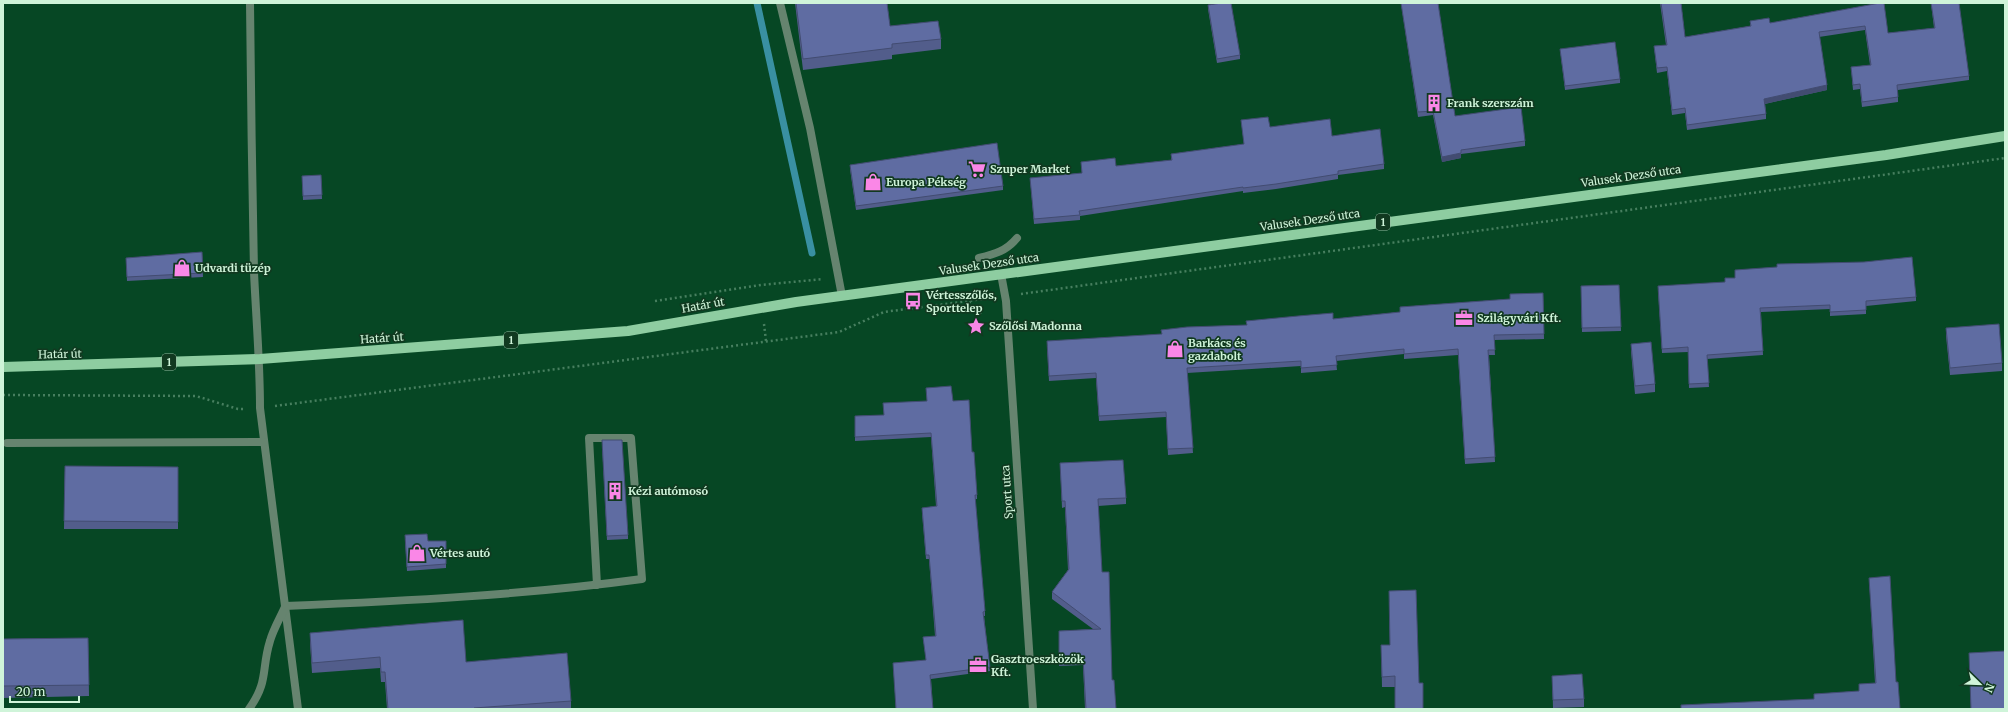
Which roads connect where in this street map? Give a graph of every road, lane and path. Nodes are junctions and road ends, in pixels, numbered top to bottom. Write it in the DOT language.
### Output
graph roads {
  1 [pos="250,3"];
  2 [pos="780,3"];
  3 [pos="2005,136"];
  4 [pos="2005,158"];
  5 [pos="1017,238"];
  6 [pos="979,258"];
  7 [pos="1001,274"];
  8 [pos="838,276"];
  9 [pos="842,296"];
  10 [pos="1005,296"];
  11 [pos="655,301"];
  12 [pos="969,302"];
  13 [pos="761,307"];
  14 [pos="981,314"];
  15 [pos="260,359"];
  16 [pos="3,367"];
  17 [pos="3,395"];
  18 [pos="260,408"];
  19 [pos="7,442"];
  20 [pos="264,442"];
  21 [pos="597,586"];
  22 [pos="285,606"];
  23 [pos="249,709"];
  24 [pos="298,709"];
  25 [pos="1033,709"];
  1 -- 15 [label="street"];
  2 -- 8 [label="street"];
  3 -- 7 [label="main road, Valusek Dezső utca / 1"];
  4 -- 10 [label="path"];
  5 -- 6 [label="street"];
  7 -- 9 [label="main road, Valusek Dezső utca / 1"];
  7 -- 10 [label="street, Sport utca"];
  8 -- 9 [label="street"];
  8 -- 11 [label="path"];
  9 -- 13 [label="main road, Valusek Dezső utca / 1"];
  10 -- 12 [label="path"];
  10 -- 25 [label="street, Sport utca"];
  12 -- 14 [label="path"];
  12 -- 18 [label="path"];
  13 -- 15 [label="main road, Határ út / 1"];
  15 -- 16 [label="main road, Határ út / 1"];
  15 -- 18 [label="street"];
  17 -- 18 [label="path"];
  18 -- 20 [label="street"];
  19 -- 20 [label="street"];
  20 -- 22 [label="street"];
  21 -- 21 [label="street"];
  21 -- 22 [label="street"];
  22 -- 23 [label="street"];
  22 -- 24 [label="street"];
}
